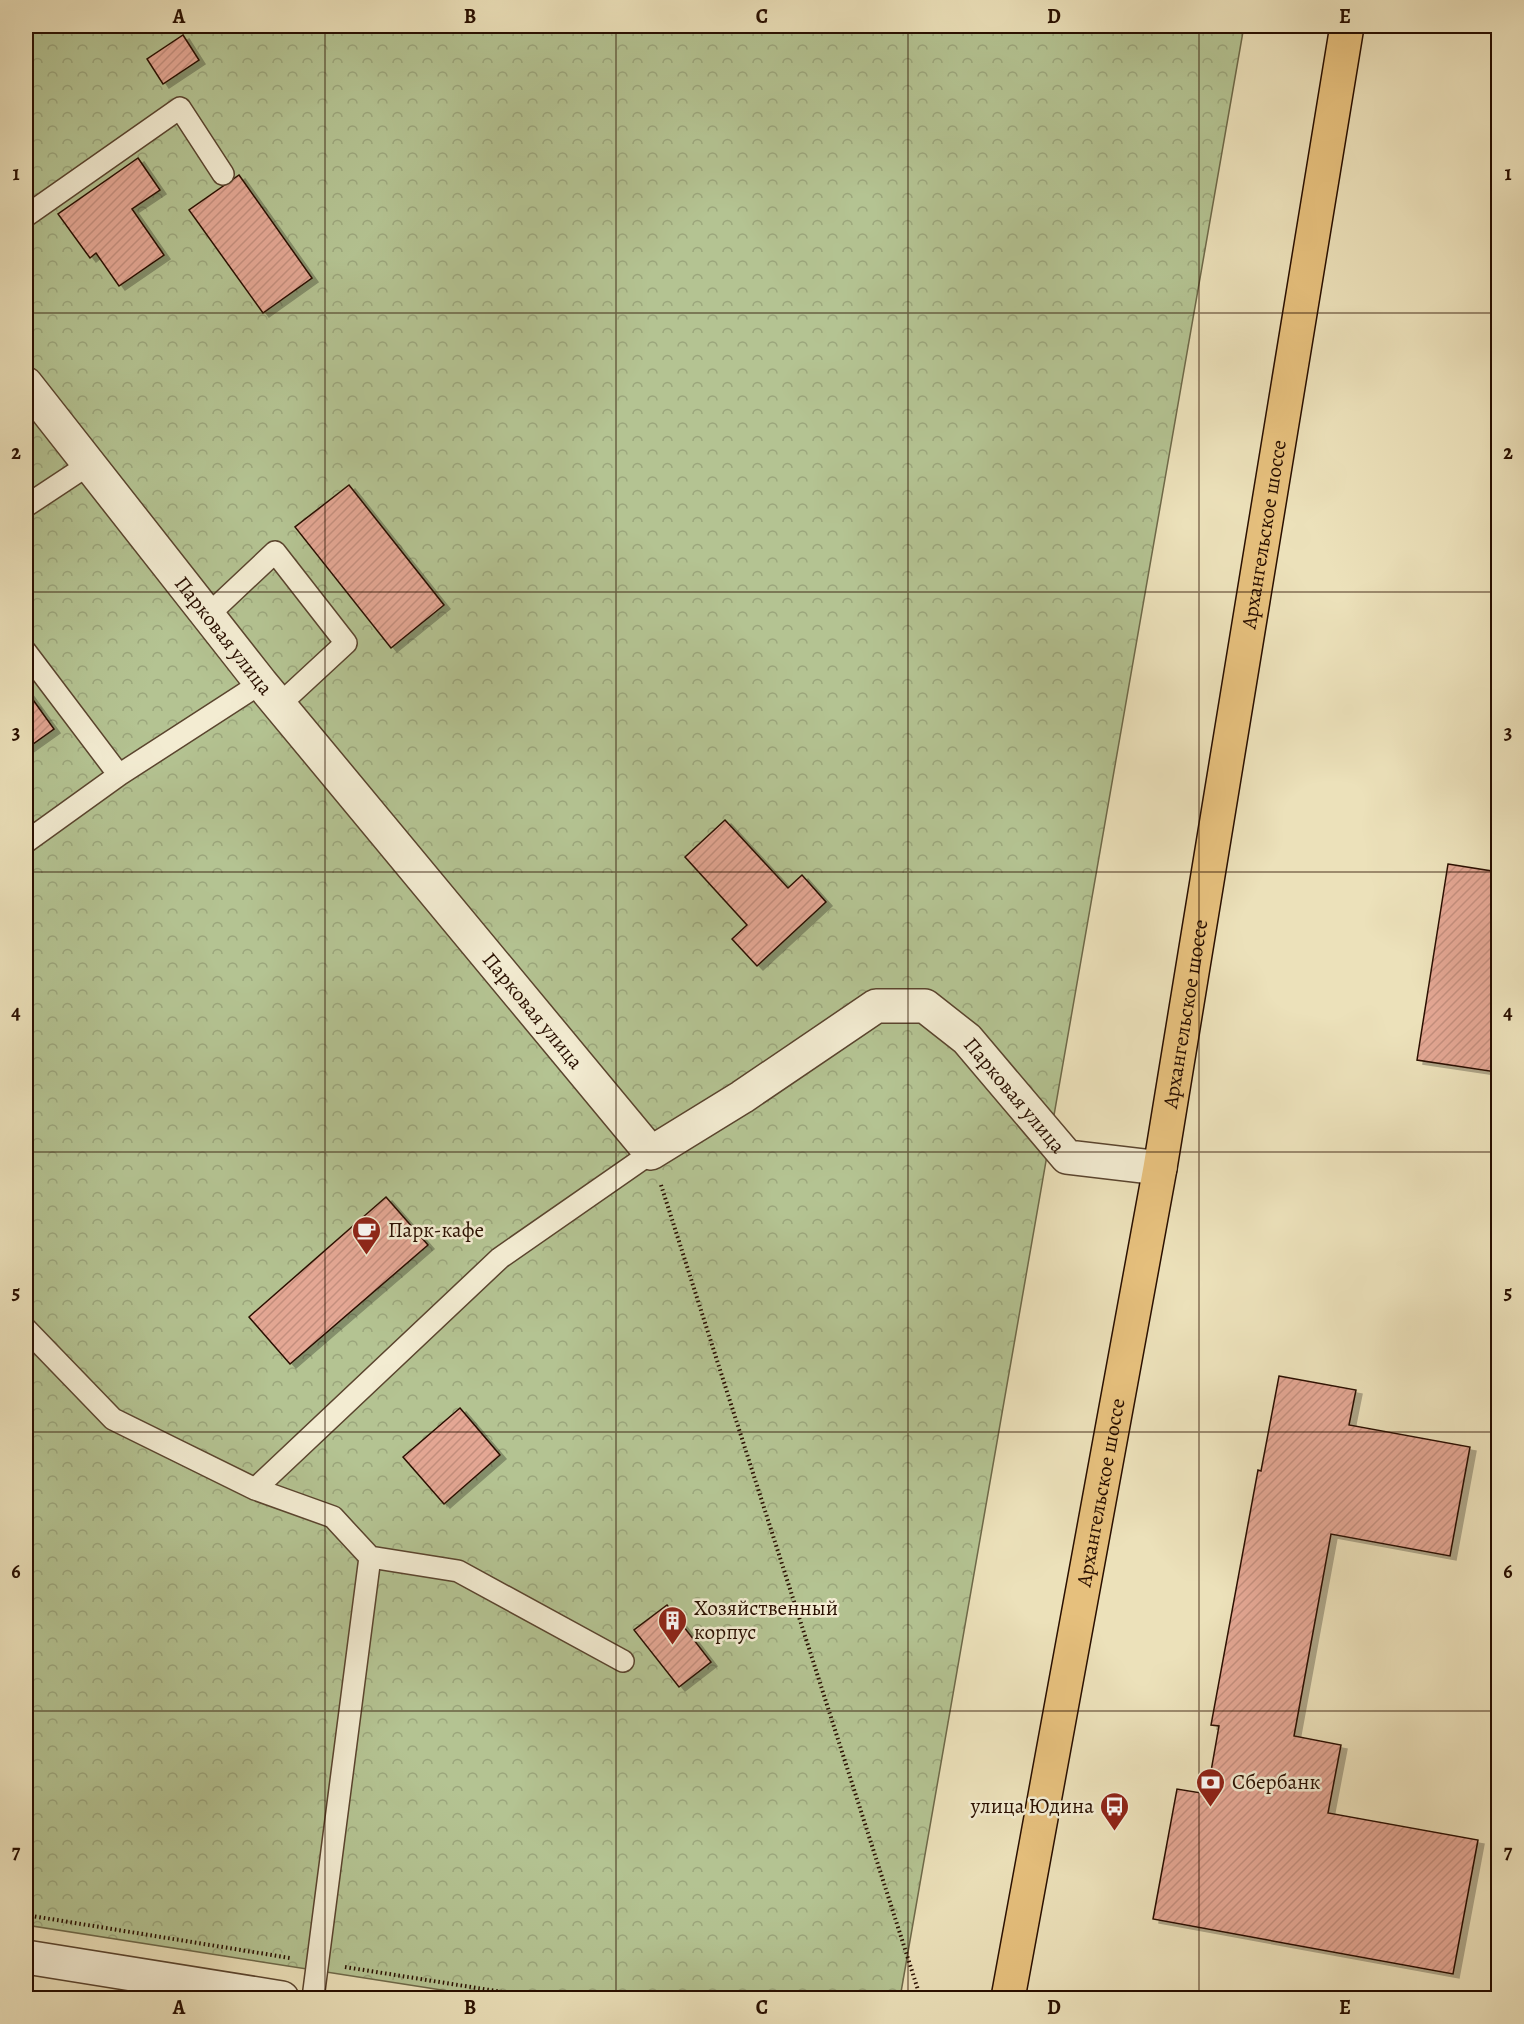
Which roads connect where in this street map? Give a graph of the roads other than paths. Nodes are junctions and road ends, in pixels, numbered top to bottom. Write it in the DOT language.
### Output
graph roads {
  1 [pos="1347,26"];
  2 [pos="223,174"];
  3 [pos="26,216"];
  4 [pos="31,403"];
  5 [pos="88,465"];
  6 [pos="26,506"];
  7 [pos="207,616"];
  8 [pos="26,652"];
  9 [pos="270,694"];
  10 [pos="119,775"];
  11 [pos="26,842"];
  12 [pos="651,1153"];
  13 [pos="1160,1168"];
  14 [pos="26,1329"];
  15 [pos="255,1489"];
  16 [pos="370,1557"];
  17 [pos="623,1661"];
  18 [pos="26,1957"];
  19 [pos="282,1998"];
  20 [pos="313,1998"];
  21 [pos="1008,1998"];
  1 -- 13 [label="main road, Архангельское шоссе"];
  2 -- 3 [label="lane"];
  4 -- 5 [label="street, Парковая улица"];
  5 -- 6 [label="lane"];
  5 -- 7 [label="street, Парковая улица"];
  7 -- 9 [label="street, Парковая улица"];
  7 -- 9 [label="lane"];
  8 -- 10 [label="lane"];
  9 -- 10 [label="lane"];
  9 -- 12 [label="street, Парковая улица"];
  10 -- 11 [label="lane"];
  12 -- 13 [label="street, Парковая улица"];
  12 -- 15 [label="lane"];
  13 -- 21 [label="main road, Архангельское шоссе"];
  14 -- 15 [label="lane"];
  15 -- 16 [label="lane"];
  16 -- 17 [label="lane"];
  16 -- 20 [label="lane"];
  18 -- 19 [label="street"];
}
